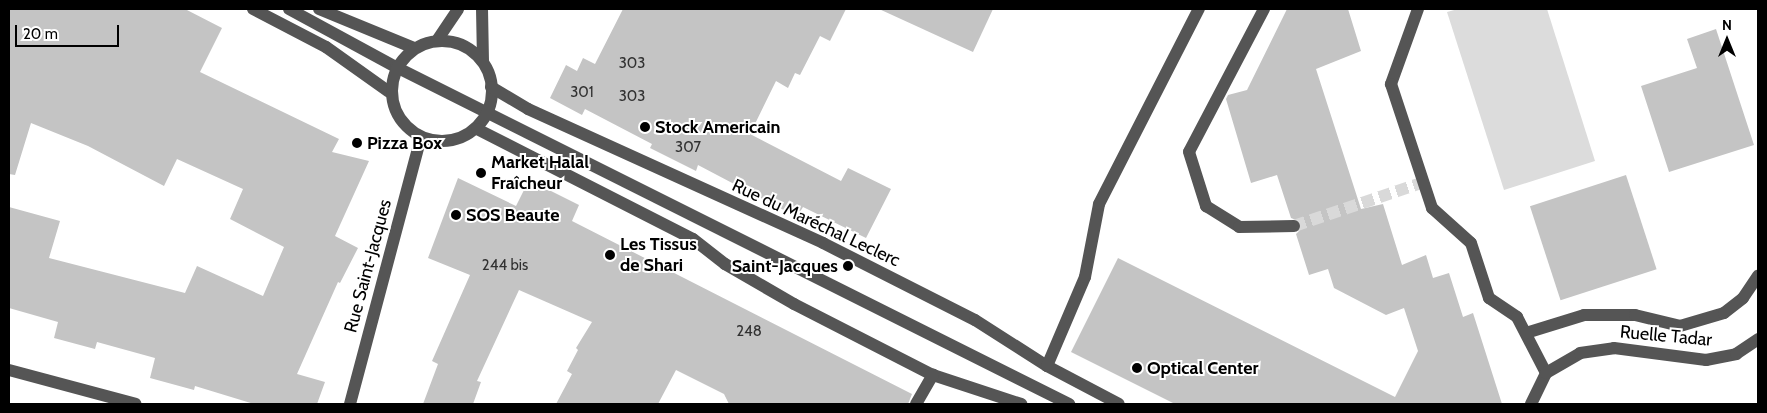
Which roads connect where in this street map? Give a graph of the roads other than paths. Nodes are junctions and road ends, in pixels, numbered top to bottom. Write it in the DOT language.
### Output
graph roads {
  1 [pos="253,9"];
  2 [pos="289,9"];
  3 [pos="319,9"];
  4 [pos="458,9"];
  5 [pos="482,9"];
  6 [pos="1199,9"];
  7 [pos="1264,9"];
  8 [pos="1418,9"];
  9 [pos="438,38"];
  10 [pos="414,48"];
  11 [pos="482,62"];
  12 [pos="396,67"];
  13 [pos="491,87"];
  14 [pos="389,92"];
  15 [pos="490,112"];
  16 [pos="476,129"];
  17 [pos="421,138"];
  18 [pos="1294,226"];
  19 [pos="1758,276"];
  20 [pos="1526,333"];
  21 [pos="1758,339"];
  22 [pos="1047,366"];
  23 [pos="9,370"];
  24 [pos="1546,373"];
  25 [pos="933,375"];
  26 [pos="136,404"];
  27 [pos="350,404"];
  28 [pos="916,404"];
  29 [pos="1021,404"];
  30 [pos="1068,404"];
  31 [pos="1120,404"];
  32 [pos="1531,404"];
  1 -- 14 [label="street"];
  2 -- 12 [label="street"];
  3 -- 10 [label="street"];
  4 -- 9 [label="street"];
  5 -- 11 [label="street"];
  6 -- 22 [label="street"];
  7 -- 18 [label="street"];
  8 -- 20 [label="street"];
  9 -- 10 [label="street"];
  9 -- 11 [label="street"];
  10 -- 12 [label="street"];
  11 -- 13 [label="street"];
  12 -- 14 [label="street"];
  12 -- 15 [label="street"];
  13 -- 15 [label="street"];
  13 -- 22 [label="street, Rue du Maréchal Leclerc"];
  14 -- 17 [label="street"];
  15 -- 16 [label="street"];
  15 -- 30 [label="street"];
  16 -- 17 [label="street"];
  16 -- 25 [label="street"];
  17 -- 27 [label="street, Rue Saint-Jacques"];
  19 -- 20 [label="street"];
  20 -- 24 [label="street"];
  21 -- 24 [label="street, Ruelle Tadar"];
  22 -- 31 [label="street, Rue du Maréchal Leclerc"];
  23 -- 26 [label="street"];
  24 -- 32 [label="street"];
  25 -- 28 [label="street"];
  25 -- 29 [label="street"];
}
